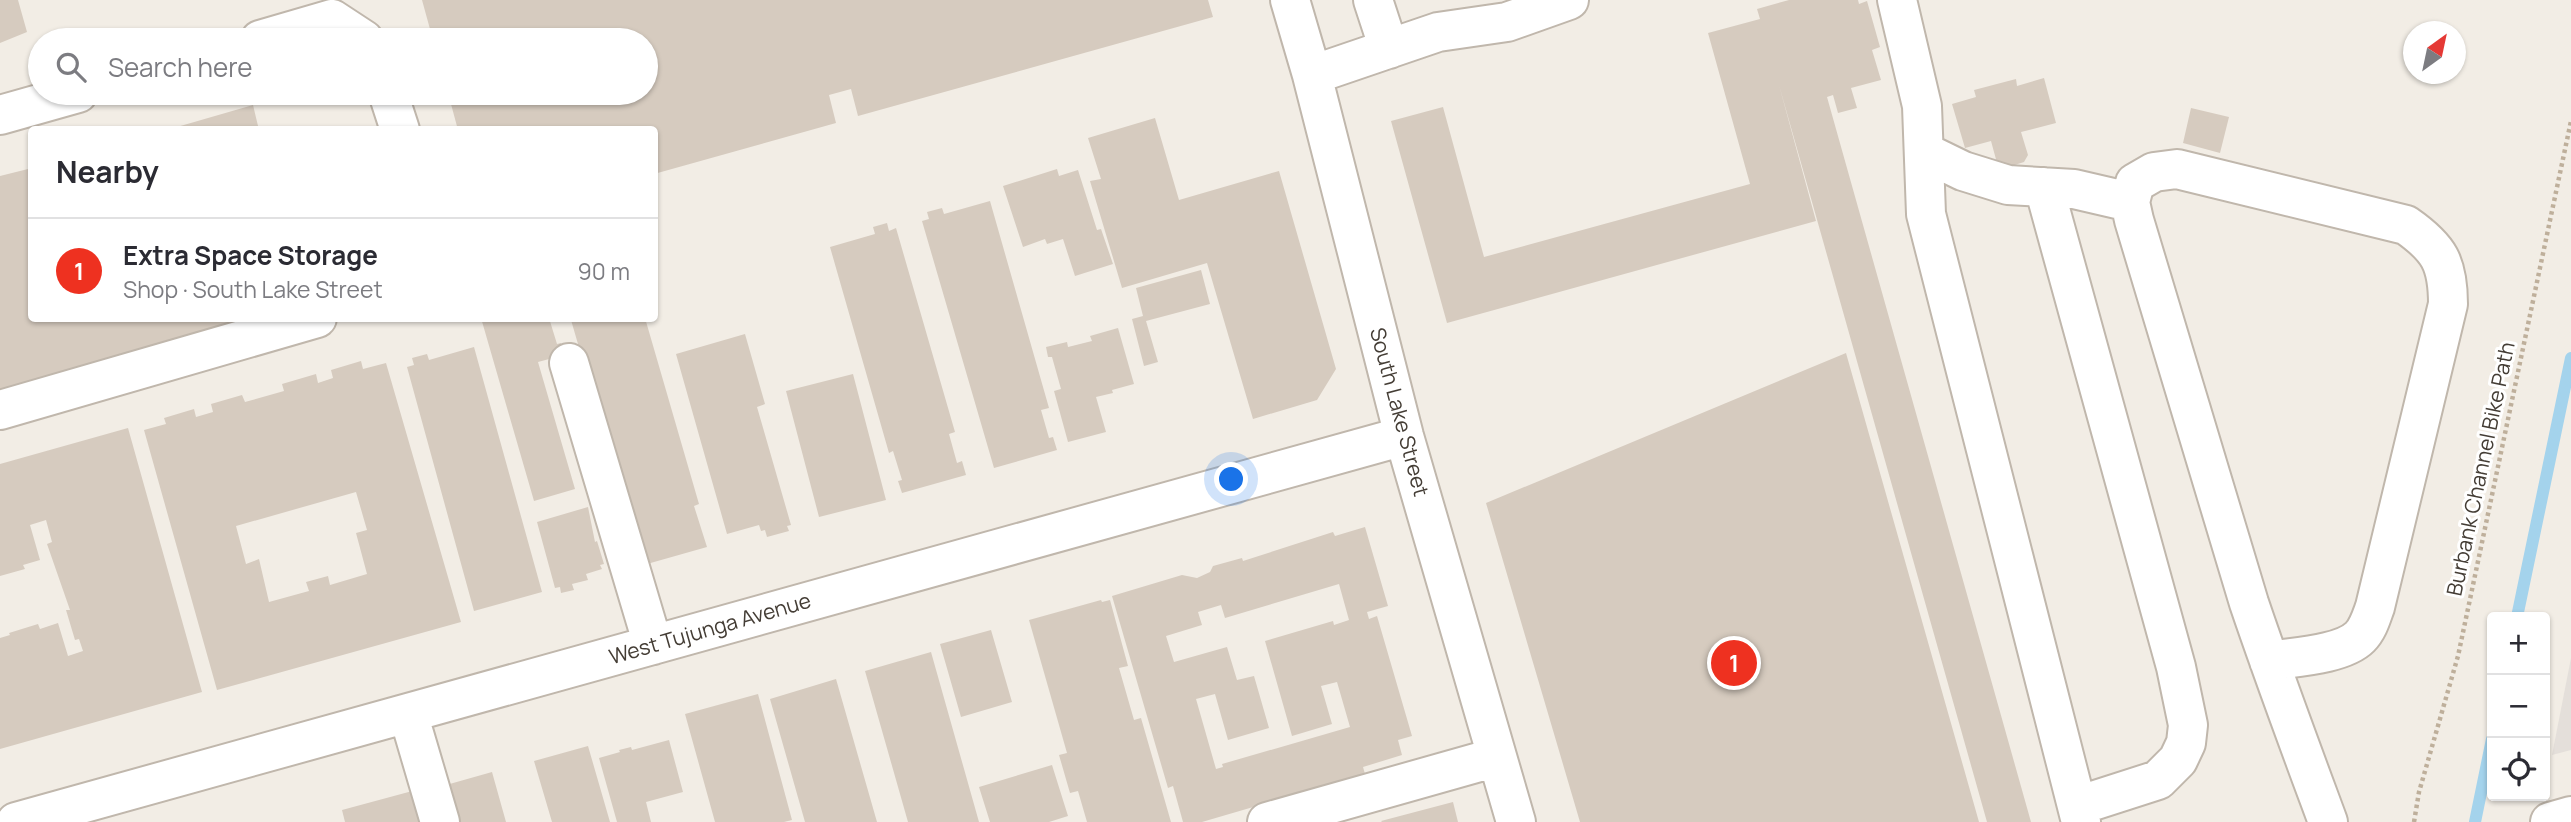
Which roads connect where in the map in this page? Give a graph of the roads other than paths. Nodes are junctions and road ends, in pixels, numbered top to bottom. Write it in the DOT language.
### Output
graph roads {
  1 [pos="1290,0"];
  2 [pos="1373,0"];
  3 [pos="1569,0"];
  4 [pos="1897,0"];
  5 [pos="1504,11"];
  6 [pos="301,28"];
  7 [pos="346,28"];
  8 [pos="1389,49"];
  9 [pos="1312,75"];
  10 [pos="37,105"];
  11 [pos="392,105"];
  12 [pos="0,116"];
  13 [pos="399,126"];
  14 [pos="1924,152"];
  15 [pos="2044,187"];
  16 [pos="2130,202"];
  17 [pos="303,322"];
  18 [pos="569,363"];
  19 [pos="0,410"];
  20 [pos="1404,436"];
  21 [pos="653,645"];
  22 [pos="2269,661"];
  23 [pos="408,713"];
  24 [pos="1497,757"];
  25 [pos="2079,814"];
  26 [pos="2571,816"];
  27 [pos="16,822"];
  28 [pos="440,822"];
  29 [pos="1267,822"];
  30 [pos="1516,822"];
  31 [pos="2328,822"];
  32 [pos="2550,822"];
  1 -- 9 [label="street, South Lake Street"];
  2 -- 8 [label="street"];
  3 -- 5 [label="street"];
  4 -- 14 [label="street"];
  5 -- 8 [label="street"];
  6 -- 7 [label="street"];
  8 -- 9 [label="street"];
  9 -- 20 [label="street, South Lake Street"];
  10 -- 12 [label="street"];
  11 -- 13 [label="street"];
  14 -- 15 [label="street"];
  14 -- 25 [label="street"];
  15 -- 16 [label="street"];
  15 -- 25 [label="street"];
  16 -- 22 [label="street"];
  16 -- 22 [label="street"];
  17 -- 19 [label="street"];
  18 -- 21 [label="street"];
  20 -- 21 [label="street, West Tujunga Avenue"];
  20 -- 24 [label="street, South Lake Street"];
  21 -- 23 [label="street, West Tujunga Avenue"];
  22 -- 31 [label="street"];
  23 -- 27 [label="street, West Tujunga Avenue"];
  23 -- 28 [label="street"];
  24 -- 29 [label="street"];
  24 -- 30 [label="street, South Lake Street"];
  26 -- 32 [label="street"];
}
